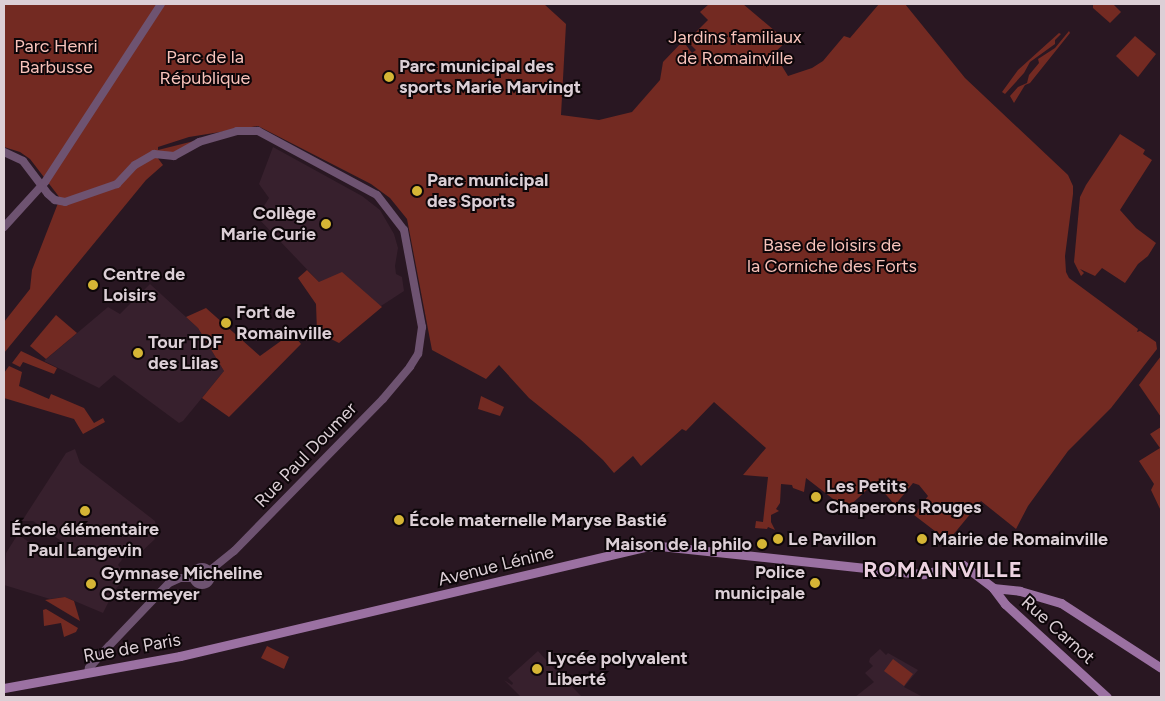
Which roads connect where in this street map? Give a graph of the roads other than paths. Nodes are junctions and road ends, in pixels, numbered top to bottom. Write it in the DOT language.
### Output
graph roads {
  1 [pos="161,4"];
  2 [pos="4,152"];
  3 [pos="42,186"];
  4 [pos="4,227"];
  5 [pos="965,566"];
  6 [pos="209,571"];
  7 [pos="193,578"];
  8 [pos="993,588"];
  9 [pos="266,637"];
  10 [pos="1161,668"];
  11 [pos="88,673"];
  12 [pos="4,688"];
  13 [pos="1107,697"];
  1 -- 3 [label="street"];
  2 -- 3 [label="street"];
  3 -- 4 [label="street"];
  3 -- 6 [label="street, Rue Paul Doumer"];
  5 -- 8 [label="main road, Rue Carnot"];
  5 -- 9 [label="main road, Avenue Lénine"];
  6 -- 7 [label="street"];
  6 -- 7 [label="street"];
  7 -- 11 [label="street"];
  8 -- 10 [label="main road"];
  8 -- 13 [label="main road, Rue Carnot"];
  9 -- 11 [label="main road, Rue de Paris"];
  11 -- 12 [label="main road, Rue de Paris"];
}
